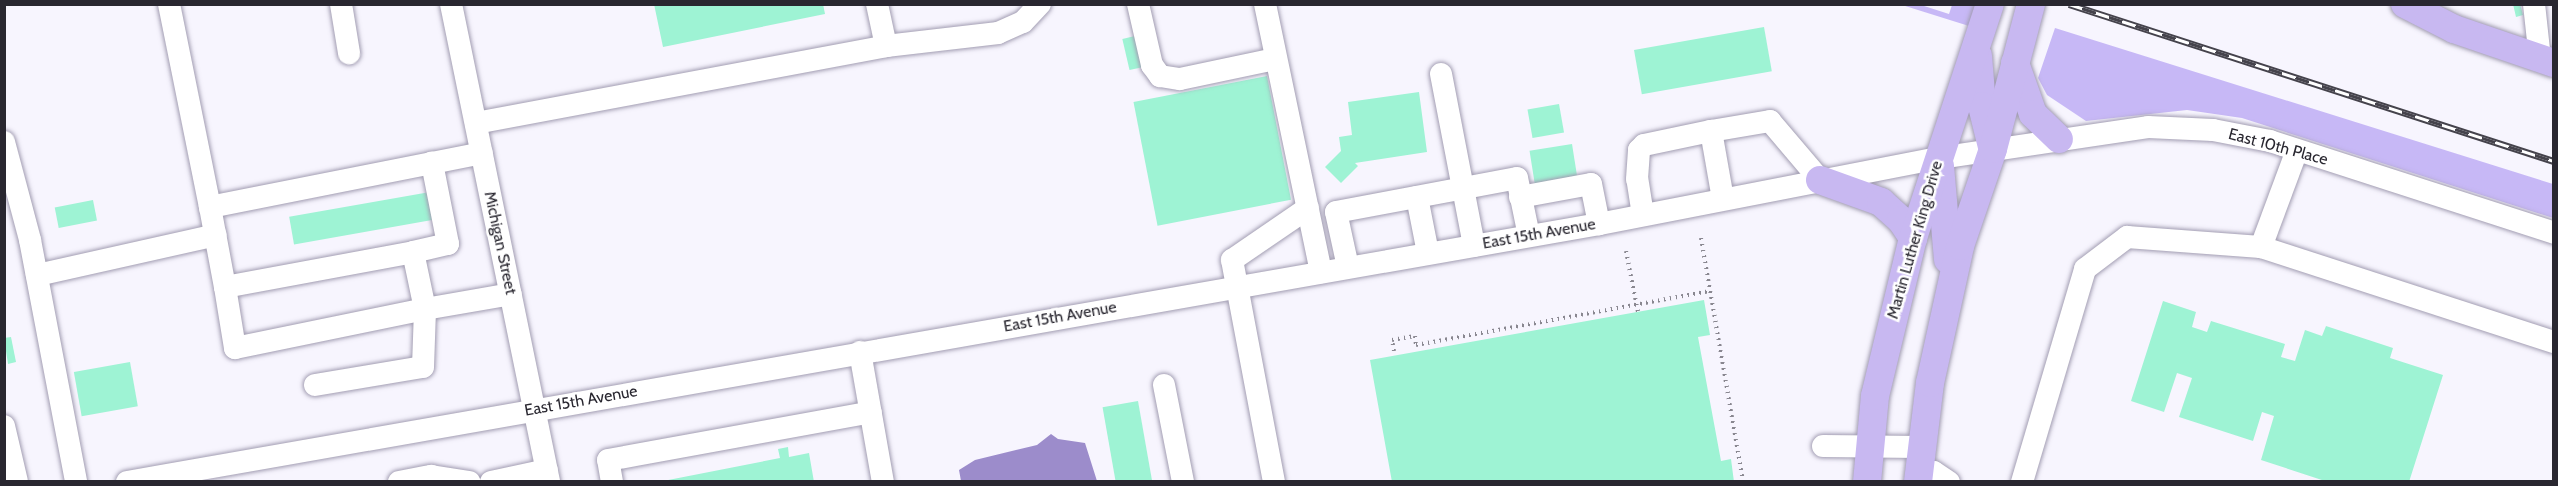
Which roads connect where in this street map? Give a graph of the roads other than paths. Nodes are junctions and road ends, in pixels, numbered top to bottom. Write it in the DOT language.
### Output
graph roads {
  1 [pos="169,4"];
  2 [pos="341,4"];
  3 [pos="452,4"];
  4 [pos="877,4"];
  5 [pos="1040,4"];
  6 [pos="1138,4"];
  7 [pos="1265,4"];
  8 [pos="1990,4"];
  9 [pos="2031,4"];
  10 [pos="2405,4"];
  11 [pos="2534,4"];
  12 [pos="1977,42"];
  13 [pos="886,46"];
  14 [pos="349,53"];
  15 [pos="1275,59"];
  16 [pos="2547,61"];
  17 [pos="2015,63"];
  18 [pos="1441,74"];
  19 [pos="476,123"];
  20 [pos="1711,131"];
  21 [pos="2059,139"];
  22 [pos="4,142"];
  23 [pos="1993,149"];
  24 [pos="2296,150"];
  25 [pos="482,153"];
  26 [pos="1939,158"];
  27 [pos="432,163"];
  28 [pos="1820,180"];
  29 [pos="1463,188"];
  30 [pos="1417,197"];
  31 [pos="1520,197"];
  32 [pos="1723,199"];
  33 [pos="210,207"];
  34 [pos="1308,208"];
  35 [pos="1643,215"];
  36 [pos="1599,224"];
  37 [pos="2553,233"];
  38 [pos="216,235"];
  39 [pos="1529,236"];
  40 [pos="1913,238"];
  41 [pos="1474,246"];
  42 [pos="2261,247"];
  43 [pos="413,252"];
  44 [pos="1428,253"];
  45 [pos="1348,267"];
  46 [pos="1321,272"];
  47 [pos="37,275"];
  48 [pos="225,287"];
  49 [pos="1237,287"];
  50 [pos="511,294"];
  51 [pos="1946,307"];
  52 [pos="425,309"];
  53 [pos="2553,342"];
  54 [pos="860,352"];
  55 [pos="315,385"];
  56 [pos="1164,385"];
  57 [pos="534,409"];
  58 [pos="871,411"];
  59 [pos="4,426"];
  60 [pos="1869,444"];
  61 [pos="1823,446"];
  62 [pos="1919,466"];
  63 [pos="548,476"];
  64 [pos="17,482"];
  65 [pos="75,482"];
  66 [pos="127,482"];
  67 [pos="399,482"];
  68 [pos="470,482"];
  69 [pos="491,482"];
  70 [pos="612,482"];
  71 [pos="883,482"];
  72 [pos="1183,482"];
  73 [pos="1274,482"];
  74 [pos="1867,482"];
  75 [pos="1949,482"];
  76 [pos="2022,482"];
  1 -- 33 [label="street"];
  2 -- 14 [label="street"];
  3 -- 19 [label="street, Michigan Street"];
  4 -- 13 [label="street"];
  5 -- 13 [label="street"];
  6 -- 15 [label="street"];
  7 -- 15 [label="street"];
  8 -- 12 [label="main road, Martin Luther King Drive"];
  9 -- 17 [label="main road"];
  10 -- 16 [label="main road"];
  11 -- 16 [label="street"];
  12 -- 23 [label="main road"];
  12 -- 26 [label="main road, Martin Luther King Drive"];
  13 -- 19 [label="street"];
  15 -- 34 [label="street"];
  17 -- 21 [label="main road"];
  17 -- 23 [label="main road"];
  18 -- 29 [label="street"];
  19 -- 25 [label="street, Michigan Street"];
  20 -- 28 [label="street"];
  20 -- 32 [label="street"];
  20 -- 35 [label="street"];
  21 -- 23 [label="street, East 10th Place"];
  21 -- 24 [label="street, East 10th Place"];
  22 -- 47 [label="street"];
  23 -- 26 [label="street, East 15th Avenue"];
  23 -- 51 [label="main road"];
  24 -- 37 [label="street, East 10th Place"];
  24 -- 42 [label="street"];
  25 -- 27 [label="street"];
  25 -- 50 [label="street, Michigan Street"];
  26 -- 28 [label="street, East 15th Avenue"];
  26 -- 40 [label="main road, Martin Luther King Drive"];
  26 -- 51 [label="main road"];
  27 -- 33 [label="street"];
  27 -- 43 [label="street"];
  28 -- 32 [label="street, East 15th Avenue"];
  28 -- 40 [label="main road"];
  29 -- 30 [label="street"];
  29 -- 31 [label="street"];
  29 -- 41 [label="street"];
  30 -- 44 [label="street"];
  30 -- 45 [label="street"];
  31 -- 36 [label="street"];
  31 -- 39 [label="street"];
  32 -- 35 [label="street, East 15th Avenue"];
  33 -- 38 [label="street"];
  34 -- 46 [label="street"];
  34 -- 49 [label="street"];
  35 -- 36 [label="street, East 15th Avenue"];
  36 -- 39 [label="street, East 15th Avenue"];
  38 -- 47 [label="street"];
  38 -- 48 [label="street"];
  39 -- 41 [label="street, East 15th Avenue"];
  40 -- 60 [label="main road, Martin Luther King Drive"];
  41 -- 44 [label="street, East 15th Avenue"];
  42 -- 53 [label="street"];
  42 -- 76 [label="street"];
  43 -- 48 [label="street"];
  43 -- 52 [label="street"];
  44 -- 45 [label="street, East 15th Avenue"];
  45 -- 46 [label="street, East 15th Avenue"];
  46 -- 49 [label="street, East 15th Avenue"];
  47 -- 65 [label="street"];
  48 -- 52 [label="street"];
  49 -- 54 [label="street, East 15th Avenue"];
  49 -- 73 [label="street"];
  50 -- 52 [label="street"];
  50 -- 57 [label="street, Michigan Street"];
  51 -- 62 [label="main road"];
  52 -- 55 [label="street"];
  54 -- 57 [label="street, East 15th Avenue"];
  54 -- 58 [label="street"];
  56 -- 72 [label="street"];
  57 -- 63 [label="street, Michigan Street"];
  57 -- 66 [label="street, East 15th Avenue"];
  58 -- 70 [label="street"];
  58 -- 71 [label="street"];
  59 -- 64 [label="street"];
  60 -- 61 [label="street"];
  60 -- 62 [label="street"];
  60 -- 74 [label="main road, Martin Luther King Drive"];
  62 -- 75 [label="street"];
  63 -- 69 [label="street"];
  67 -- 68 [label="street"];
}
